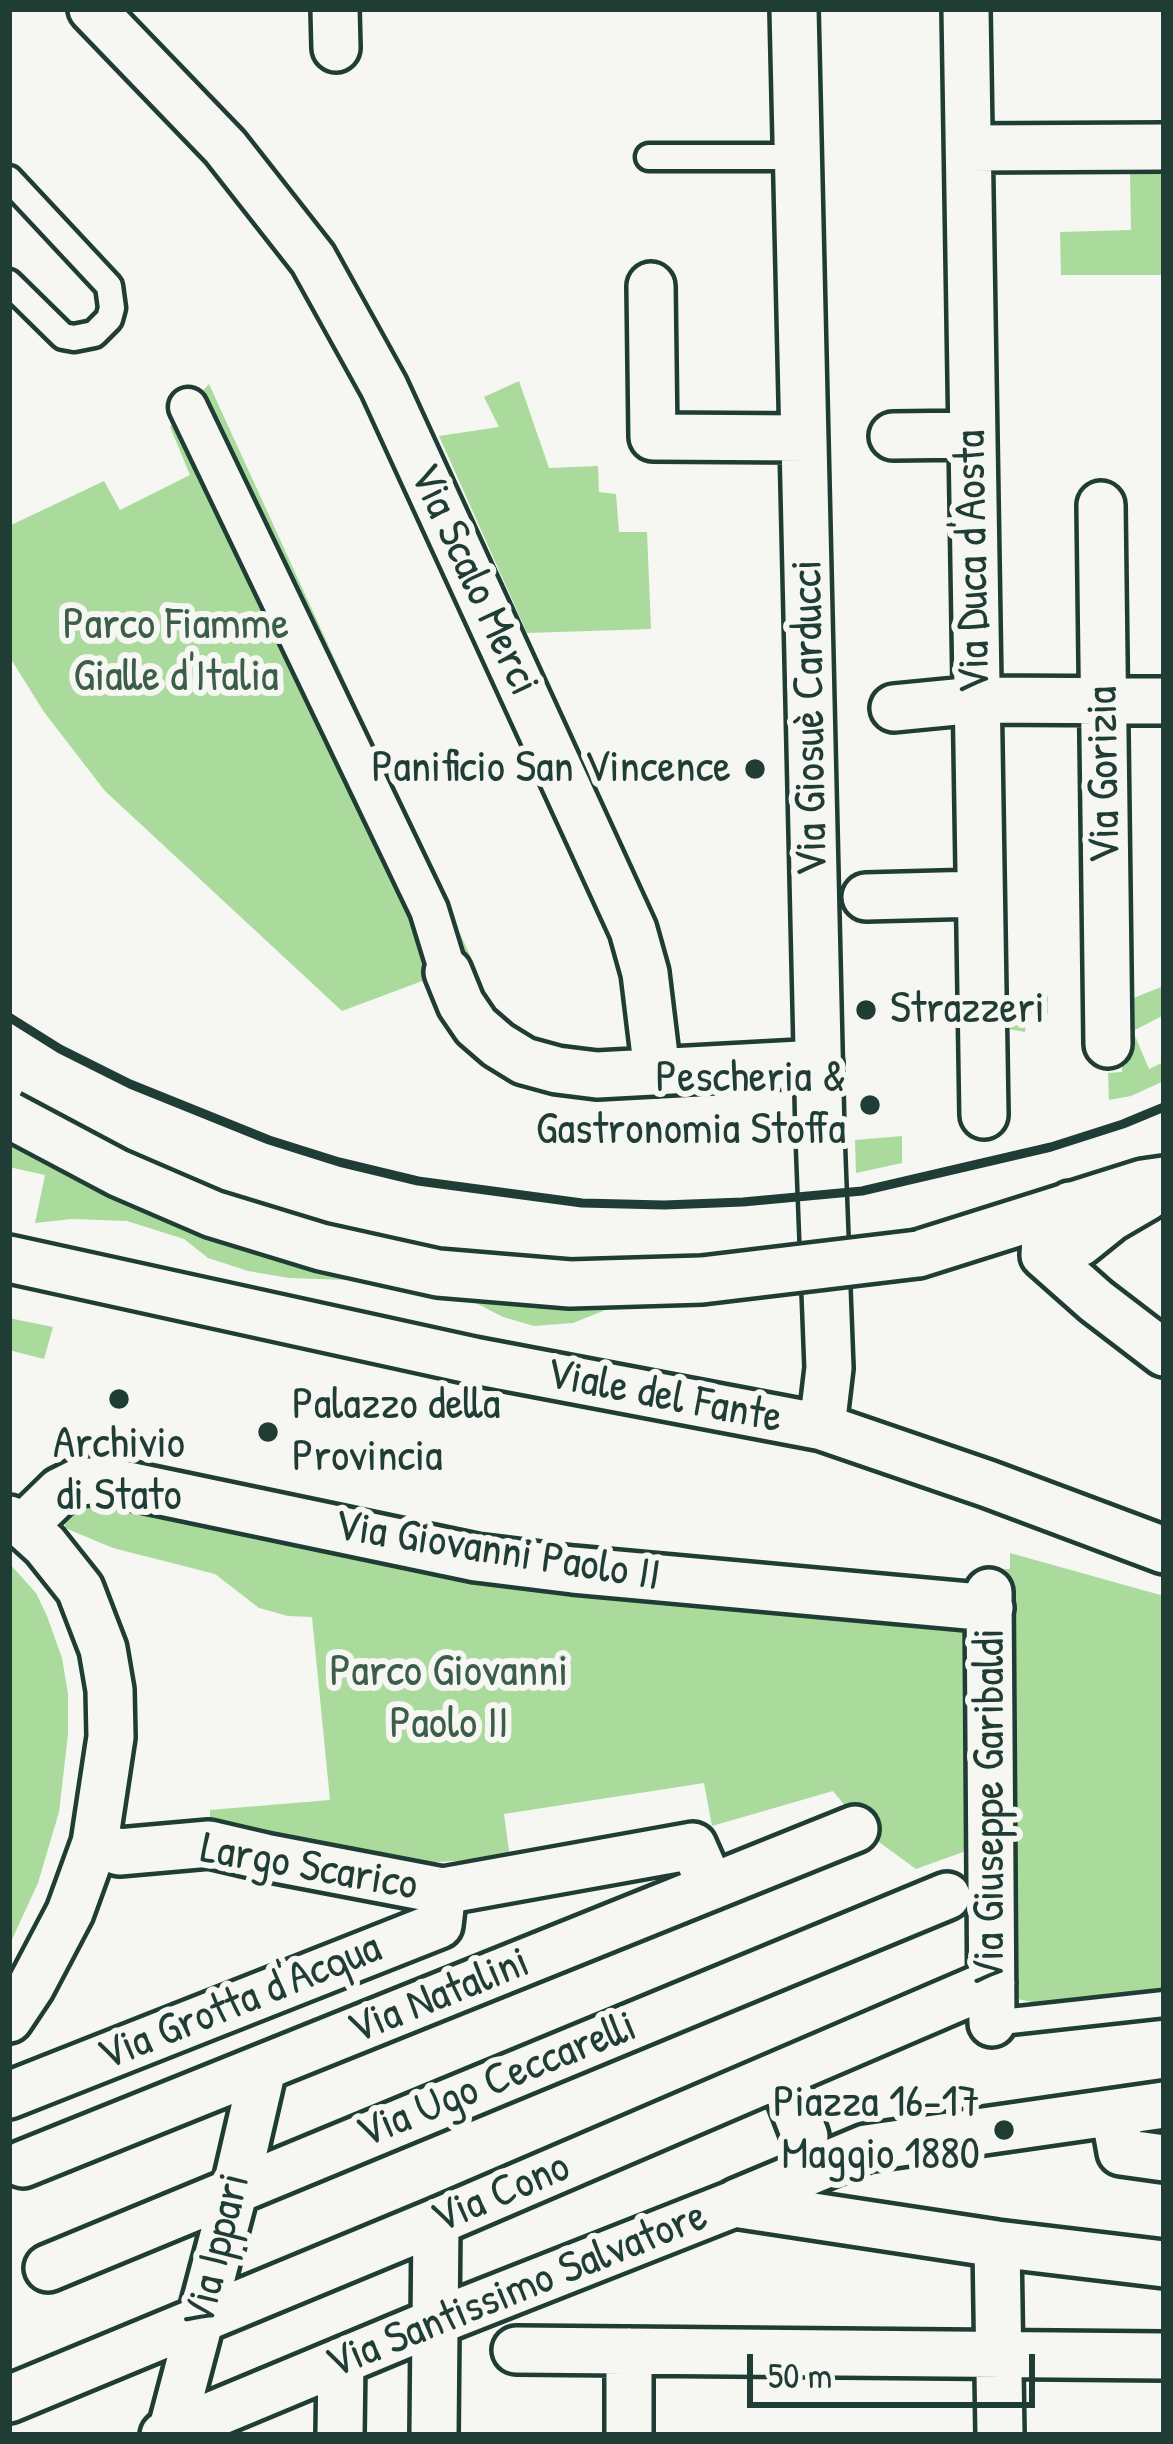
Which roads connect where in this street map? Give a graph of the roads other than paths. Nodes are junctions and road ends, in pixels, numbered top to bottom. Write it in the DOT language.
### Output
graph roads {
  1 [pos="92,9"];
  2 [pos="794,9"];
  3 [pos="966,9"];
  4 [pos="1164,147"];
  5 [pos="969,148"];
  6 [pos="649,158"];
  7 [pos="796,158"];
  8 [pos="9,179"];
  9 [pos="9,283"];
  10 [pos="651,286"];
  11 [pos="188,407"];
  12 [pos="972,435"];
  13 [pos="893,436"];
  14 [pos="804,438"];
  15 [pos="1101,506"];
  16 [pos="976,700"];
  17 [pos="1105,700"];
  18 [pos="1164,701"];
  19 [pos="895,708"];
  20 [pos="979,895"];
  21 [pos="866,897"];
  22 [pos="448,972"];
  23 [pos="1108,1044"];
  24 [pos="819,1063"];
  25 [pos="657,1072"];
  26 [pos="9,1115"];
  27 [pos="984,1115"];
  28 [pos="1164,1184"];
  29 [pos="1058,1237"];
  30 [pos="9,1259"];
  31 [pos="1164,1353"];
  32 [pos="822,1427"];
  33 [pos="17,1522"];
  34 [pos="1164,1550"];
  35 [pos="990,1600"];
  36 [pos="855,1828"];
  37 [pos="95,1844"];
  38 [pos="711,1887"];
  39 [pos="443,1891"];
  40 [pos="946,1896"];
  41 [pos="992,2003"];
  42 [pos="1164,2004"];
  43 [pos="9,2019"];
  44 [pos="263,2069"];
  45 [pos="781,2074"];
  46 [pos="9,2095"];
  47 [pos="1164,2105"];
  48 [pos="1115,2123"];
  49 [pos="1164,2135"];
  50 [pos="1164,2158"];
  51 [pos="23,2164"];
  52 [pos="805,2174"];
  53 [pos="235,2190"];
  54 [pos="436,2222"];
  55 [pos="997,2244"];
  56 [pos="1164,2264"];
  57 [pos="48,2268"];
  58 [pos="200,2319"];
  59 [pos="435,2323"];
  60 [pos="516,2350"];
  61 [pos="628,2351"];
  62 [pos="998,2354"];
  63 [pos="1164,2356"];
  64 [pos="341,2361"];
  65 [pos="9,2399"];
  66 [pos="167,2434"];
  67 [pos="340,2435"];
  68 [pos="434,2435"];
  69 [pos="629,2435"];
  70 [pos="1000,2435"];
  1 -- 25 [label="street, Via Scalo Merci"];
  2 -- 7 [label="street, Via Giosuè Carducci"];
  3 -- 5 [label="street, Via Duca d'Aosta"];
  4 -- 5 [label="street"];
  5 -- 12 [label="street, Via Duca d'Aosta"];
  6 -- 7 [label="lane"];
  7 -- 14 [label="street, Via Giosuè Carducci"];
  8 -- 9 [label="lane"];
  10 -- 14 [label="street"];
  11 -- 22 [label="street"];
  12 -- 13 [label="street"];
  12 -- 16 [label="street, Via Duca d'Aosta"];
  14 -- 24 [label="street, Via Giosuè Carducci"];
  15 -- 17 [label="street, Via Gorizia"];
  16 -- 17 [label="street"];
  16 -- 19 [label="street"];
  16 -- 20 [label="street, Via Duca d'Aosta"];
  17 -- 18 [label="street"];
  17 -- 23 [label="street, Via Gorizia"];
  20 -- 21 [label="street"];
  20 -- 27 [label="street, Via Duca d'Aosta"];
  22 -- 25 [label="street"];
  24 -- 25 [label="street"];
  24 -- 32 [label="street, Via Giosuè Carducci"];
  26 -- 29 [label="street, bridge"];
  28 -- 29 [label="street"];
  29 -- 31 [label="street"];
  30 -- 32 [label="street, Viale del Fante"];
  32 -- 34 [label="street, Viale del Fante"];
  33 -- 35 [label="street, Via Giovanni Paolo II"];
  33 -- 37 [label="street"];
  35 -- 41 [label="street, Via Giuseppe Garibaldi"];
  36 -- 38 [label="street, Via Natalini"];
  37 -- 39 [label="street, Largo Scarico"];
  37 -- 43 [label="street"];
  38 -- 39 [label="street, Largo Scarico"];
  38 -- 44 [label="street, Via Natalini"];
  39 -- 46 [label="street, Via Grotta d'Acqua"];
  40 -- 53 [label="street, Via Ugo Ceccarelli"];
  41 -- 42 [label="lane"];
  41 -- 45 [label="street, Via Cono"];
  44 -- 51 [label="street, Via Natalini"];
  44 -- 53 [label="street, Via Ippari"];
  45 -- 52 [label="street"];
  45 -- 54 [label="street, Via Cono"];
  47 -- 48 [label="street"];
  48 -- 49 [label="street"];
  48 -- 50 [label="street"];
  48 -- 52 [label="street"];
  52 -- 55 [label="street, Via Santissimo Salvatore"];
  52 -- 59 [label="street, Via Santissimo Salvatore"];
  53 -- 57 [label="street, Via Ugo Ceccarelli"];
  53 -- 58 [label="street, Via Ippari"];
  54 -- 58 [label="street, Via Cono"];
  54 -- 59 [label="street"];
  55 -- 56 [label="street, Via Santissimo Salvatore"];
  55 -- 62 [label="street"];
  58 -- 65 [label="street, Via Cono"];
  58 -- 66 [label="street, Via Ippari"];
  59 -- 64 [label="street, Via Santissimo Salvatore"];
  59 -- 68 [label="street"];
  60 -- 61 [label="street"];
  61 -- 62 [label="street"];
  61 -- 69 [label="street"];
  62 -- 63 [label="street"];
  62 -- 70 [label="street"];
  64 -- 66 [label="street, Via Santissimo Salvatore"];
  64 -- 67 [label="street"];
}
